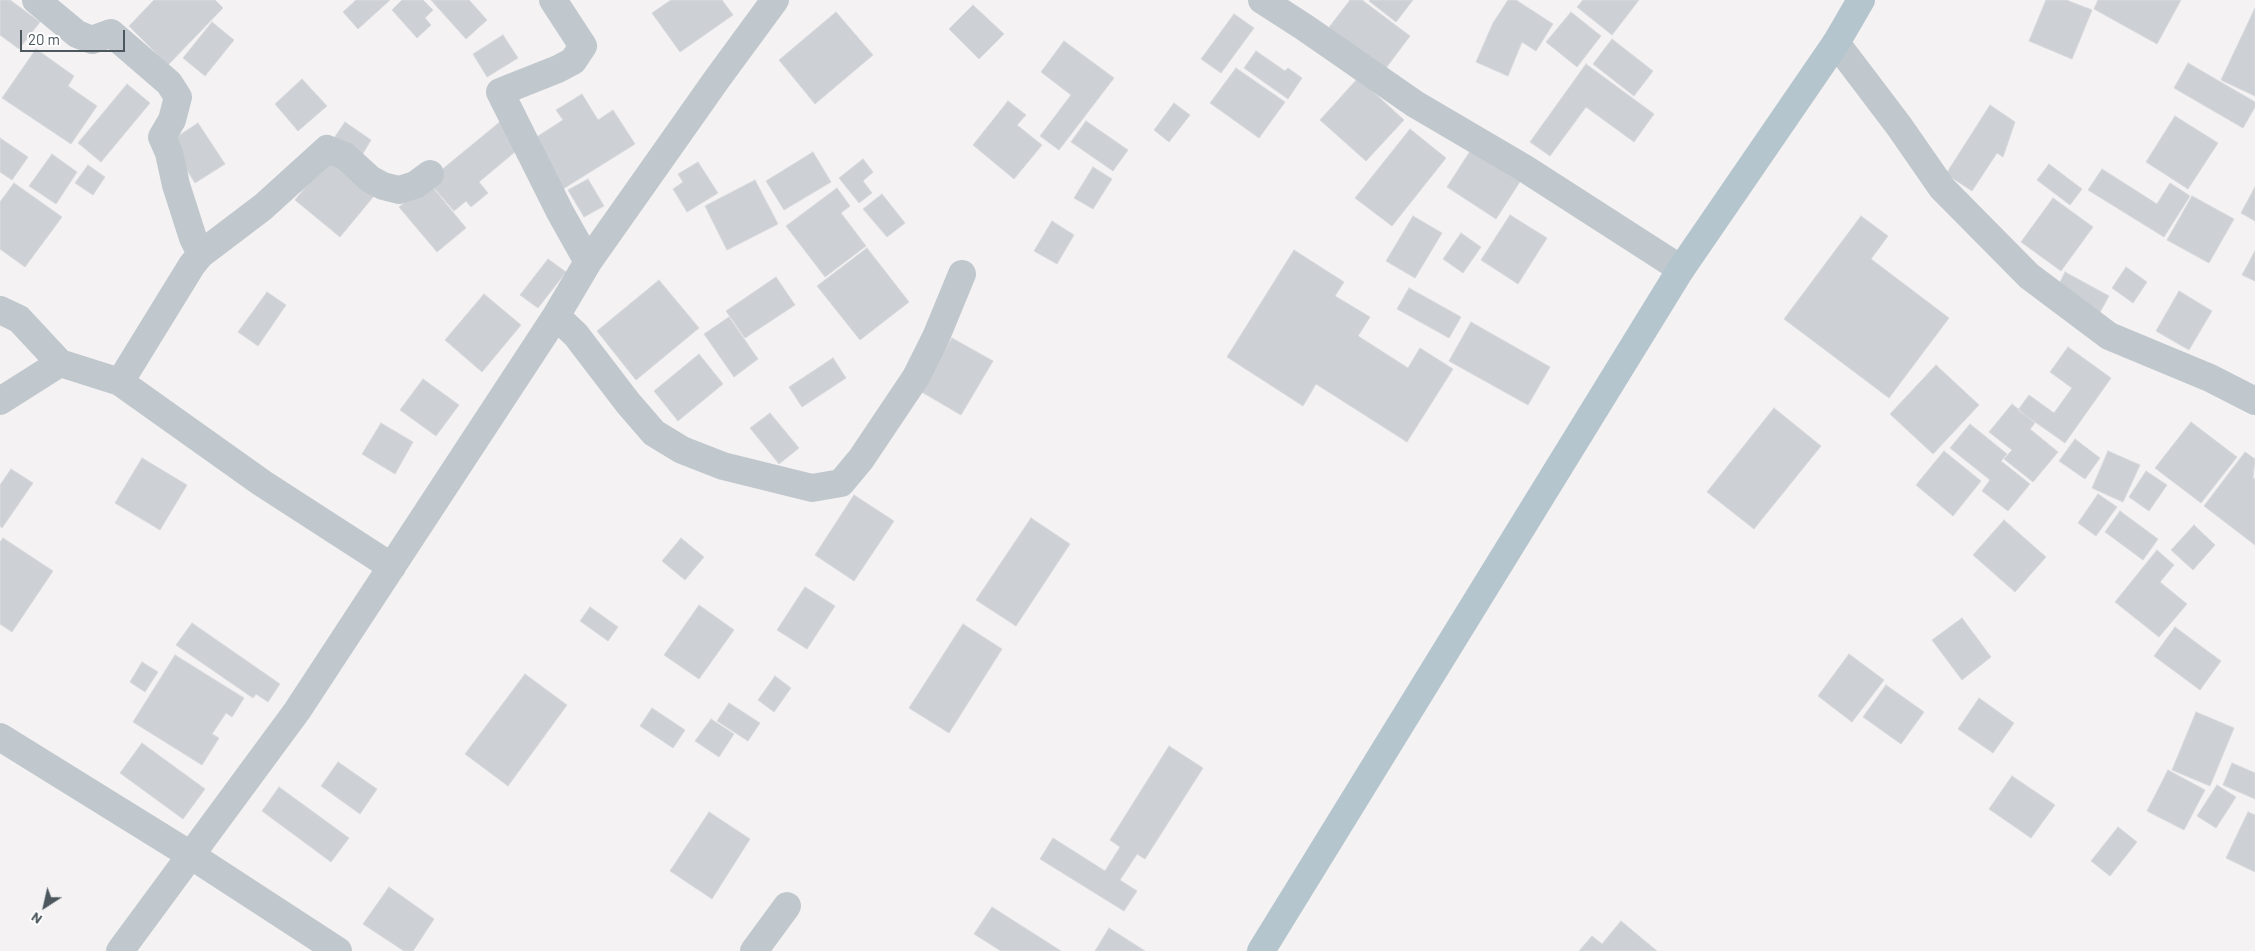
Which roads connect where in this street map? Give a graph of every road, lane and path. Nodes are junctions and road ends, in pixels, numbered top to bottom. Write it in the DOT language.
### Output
graph roads {
  1 [pos="36,0"];
  2 [pos="553,0"];
  3 [pos="776,0"];
  4 [pos="1262,0"];
  5 [pos="1861,0"];
  6 [pos="1836,43"];
  7 [pos="430,174"];
  8 [pos="201,254"];
  9 [pos="588,262"];
  10 [pos="1681,270"];
  11 [pos="962,274"];
  12 [pos="0,310"];
  13 [pos="556,316"];
  14 [pos="60,363"];
  15 [pos="120,382"];
  16 [pos="2255,401"];
  17 [pos="0,402"];
  18 [pos="392,567"];
  19 [pos="0,737"];
  20 [pos="192,856"];
  21 [pos="787,906"];
  22 [pos="120,951"];
  23 [pos="338,951"];
  24 [pos="754,951"];
  25 [pos="1261,951"];
  1 -- 8 [label="street"];
  2 -- 9 [label="street"];
  3 -- 9 [label="street"];
  4 -- 10 [label="street"];
  5 -- 6 [label="main road"];
  6 -- 10 [label="main road"];
  6 -- 16 [label="street"];
  7 -- 8 [label="street"];
  8 -- 15 [label="street"];
  9 -- 13 [label="street"];
  10 -- 25 [label="main road"];
  11 -- 13 [label="street"];
  12 -- 14 [label="street"];
  13 -- 18 [label="street"];
  14 -- 15 [label="street"];
  14 -- 17 [label="street"];
  15 -- 18 [label="street"];
  18 -- 20 [label="street"];
  19 -- 20 [label="street"];
  20 -- 22 [label="street"];
  20 -- 23 [label="street"];
  21 -- 24 [label="street"];
}
